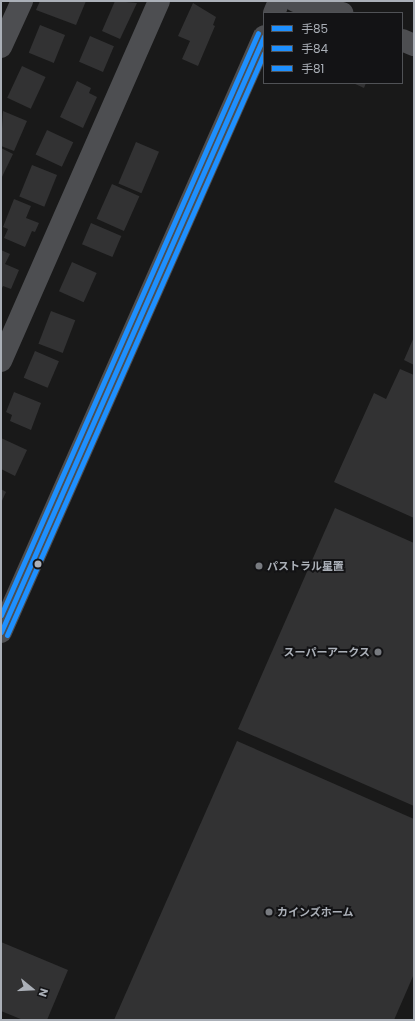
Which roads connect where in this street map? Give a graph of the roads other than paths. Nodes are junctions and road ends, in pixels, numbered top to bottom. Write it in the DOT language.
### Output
graph roads {
  1 [pos="22,1"];
  2 [pos="159,1"];
  3 [pos="279,1"];
  4 [pos="295,1"];
  5 [pos="274,12"];
  6 [pos="338,12"];
  7 [pos="263,38"];
  8 [pos="403,40"];
  9 [pos="414,45"];
  10 [pos="1,47"];
  11 [pos="1,361"];
  12 [pos="1,632"];
  1 -- 10 [label="street"];
  2 -- 11 [label="street"];
  3 -- 5 [label="street"];
  4 -- 6 [label="street"];
  7 -- 12 [label="street"];
  8 -- 9 [label="street"];
}
